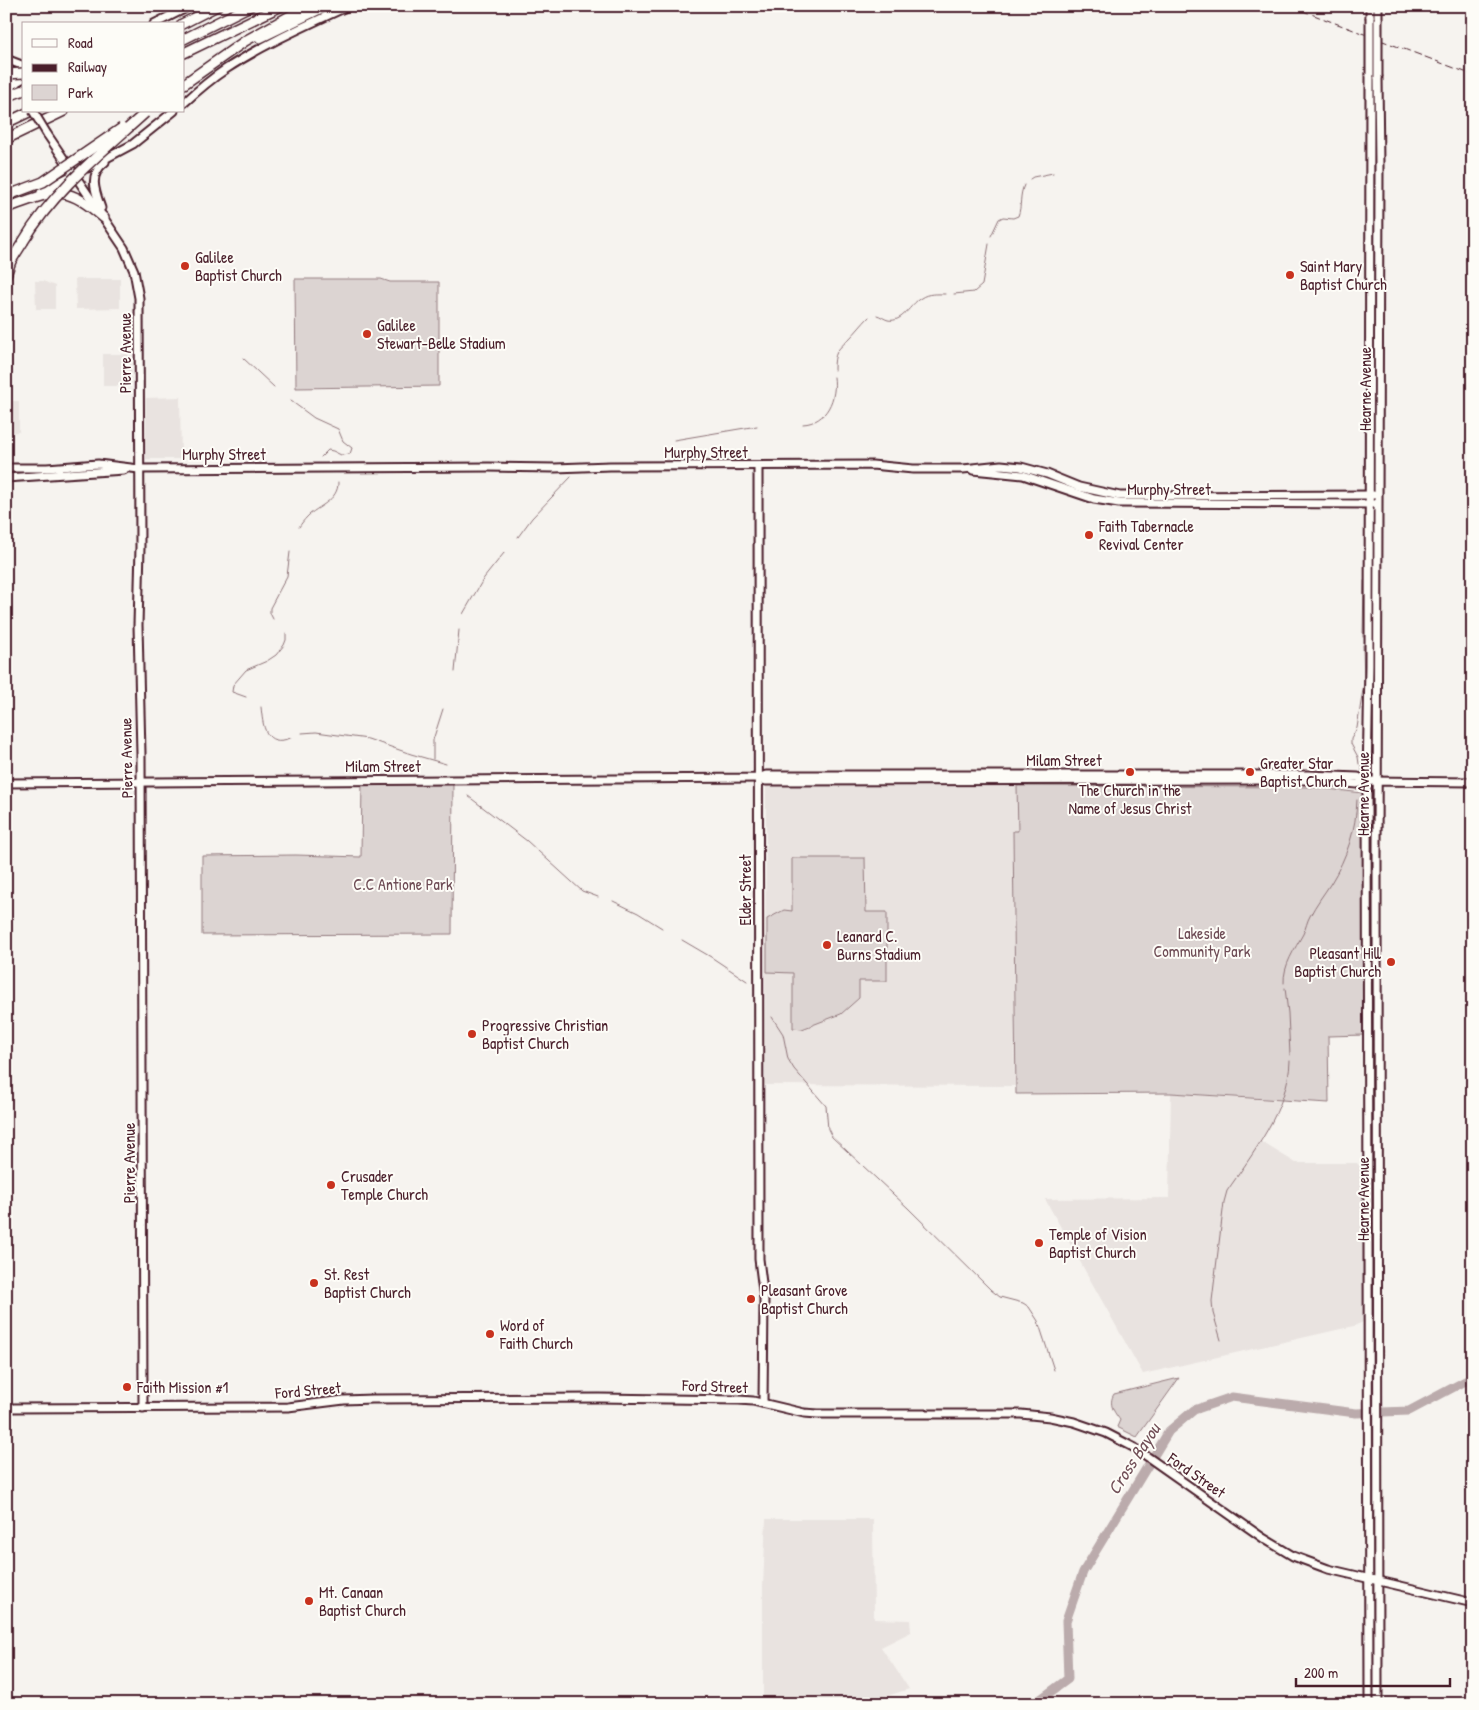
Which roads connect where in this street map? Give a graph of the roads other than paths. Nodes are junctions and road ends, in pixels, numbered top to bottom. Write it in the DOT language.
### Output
graph roads {
  1 [pos="190,6"];
  2 [pos="217,6"];
  3 [pos="250,6"];
  4 [pos="281,6"];
  5 [pos="308,6"];
  6 [pos="326,6"];
  7 [pos="348,6"];
  8 [pos="1370,6"];
  9 [pos="1378,6"];
  10 [pos="1374,18"];
  11 [pos="158,22"];
  12 [pos="185,22"];
  13 [pos="185,38"];
  14 [pos="185,53"];
  15 [pos="6,59"];
  16 [pos="22,65"];
  17 [pos="6,70"];
  18 [pos="22,73"];
  19 [pos="199,73"];
  20 [pos="6,74"];
  21 [pos="1374,76"];
  22 [pos="185,83"];
  23 [pos="11,85"];
  24 [pos="22,91"];
  25 [pos="22,94"];
  26 [pos="6,97"];
  27 [pos="185,102"];
  28 [pos="30,112"];
  29 [pos="33,112"];
  30 [pos="62,112"];
  31 [pos="146,112"];
  32 [pos="173,112"];
  33 [pos="6,124"];
  34 [pos="6,139"];
  35 [pos="126,147"];
  36 [pos="75,175"];
  37 [pos="6,196"];
  38 [pos="24,201"];
  39 [pos="6,208"];
  40 [pos="104,218"];
  41 [pos="6,275"];
  42 [pos="758,466"];
  43 [pos="6,468"];
  44 [pos="139,469"];
  45 [pos="963,469"];
  46 [pos="6,478"];
  47 [pos="1369,495"];
  48 [pos="1379,495"];
  49 [pos="1369,504"];
  50 [pos="1379,504"];
  51 [pos="759,778"];
  52 [pos="141,782"];
  53 [pos="1367,782"];
  54 [pos="1377,782"];
  55 [pos="1473,782"];
  56 [pos="6,783"];
  57 [pos="763,1403"];
  58 [pos="6,1408"];
  59 [pos="144,1408"];
  60 [pos="1367,1579"];
  61 [pos="1378,1581"];
  62 [pos="1473,1603"];
  63 [pos="1369,1704"];
  64 [pos="1378,1704"];
  1 -- 11 [label="main road"];
  2 -- 12 [label="highway"];
  3 -- 13 [label="highway"];
  4 -- 14 [label="highway"];
  5 -- 19 [label="highway"];
  6 -- 19 [label="highway"];
  7 -- 27 [label="main road"];
  8 -- 10 [label="main road, Hearne Avenue"];
  9 -- 10 [label="main road, Hearne Avenue"];
  10 -- 21 [label="main road, Hearne Avenue, bridge"];
  15 -- 16 [label="main road"];
  17 -- 23 [label="main road"];
  18 -- 20 [label="highway, bridge"];
  19 -- 22 [label="highway"];
  21 -- 47 [label="main road, Hearne Avenue"];
  21 -- 48 [label="main road, Hearne Avenue"];
  23 -- 25 [label="main road"];
  24 -- 26 [label="highway, bridge"];
  28 -- 33 [label="highway"];
  29 -- 36 [label="main road, Pierre Avenue, bridge"];
  30 -- 34 [label="highway"];
  31 -- 37 [label="highway, bridge"];
  31 -- 41 [label="highway, bridge"];
  32 -- 35 [label="main road"];
  35 -- 36 [label="main road"];
  35 -- 40 [label="main road"];
  36 -- 38 [label="highway"];
  36 -- 40 [label="main road, Pierre Avenue"];
  38 -- 39 [label="highway"];
  38 -- 40 [label="highway"];
  40 -- 44 [label="main road, Pierre Avenue"];
  42 -- 44 [label="main road, Murphy Street"];
  42 -- 45 [label="main road, Murphy Street"];
  42 -- 51 [label="main road, Elder Street"];
  43 -- 44 [label="main road, Murphy Street"];
  44 -- 46 [label="main road"];
  44 -- 52 [label="main road, Pierre Avenue"];
  45 -- 47 [label="main road, Murphy Street"];
  45 -- 49 [label="main road, Murphy Street"];
  47 -- 48 [label="main road, Murphy Street"];
  47 -- 49 [label="main road, Hearne Avenue"];
  48 -- 50 [label="main road, Hearne Avenue"];
  49 -- 50 [label="main road, Murphy Street"];
  49 -- 53 [label="main road, Hearne Avenue"];
  50 -- 54 [label="main road, Hearne Avenue"];
  51 -- 52 [label="main road, Milam Street"];
  51 -- 53 [label="main road, Milam Street"];
  51 -- 57 [label="main road, Elder Street"];
  52 -- 56 [label="main road, Milam Street"];
  52 -- 59 [label="main road, Pierre Avenue"];
  53 -- 54 [label="main road, Milam Street"];
  53 -- 60 [label="main road, Hearne Avenue"];
  54 -- 55 [label="main road, Milam Street"];
  54 -- 61 [label="main road, Hearne Avenue"];
  57 -- 59 [label="main road, Ford Street"];
  57 -- 60 [label="main road, Ford Street"];
  58 -- 59 [label="main road, Ford Street"];
  60 -- 61 [label="main road, Ford Street"];
  60 -- 63 [label="main road, Hearne Avenue"];
  61 -- 62 [label="main road, Ford Street"];
  61 -- 64 [label="main road, Hearne Avenue"];
}
